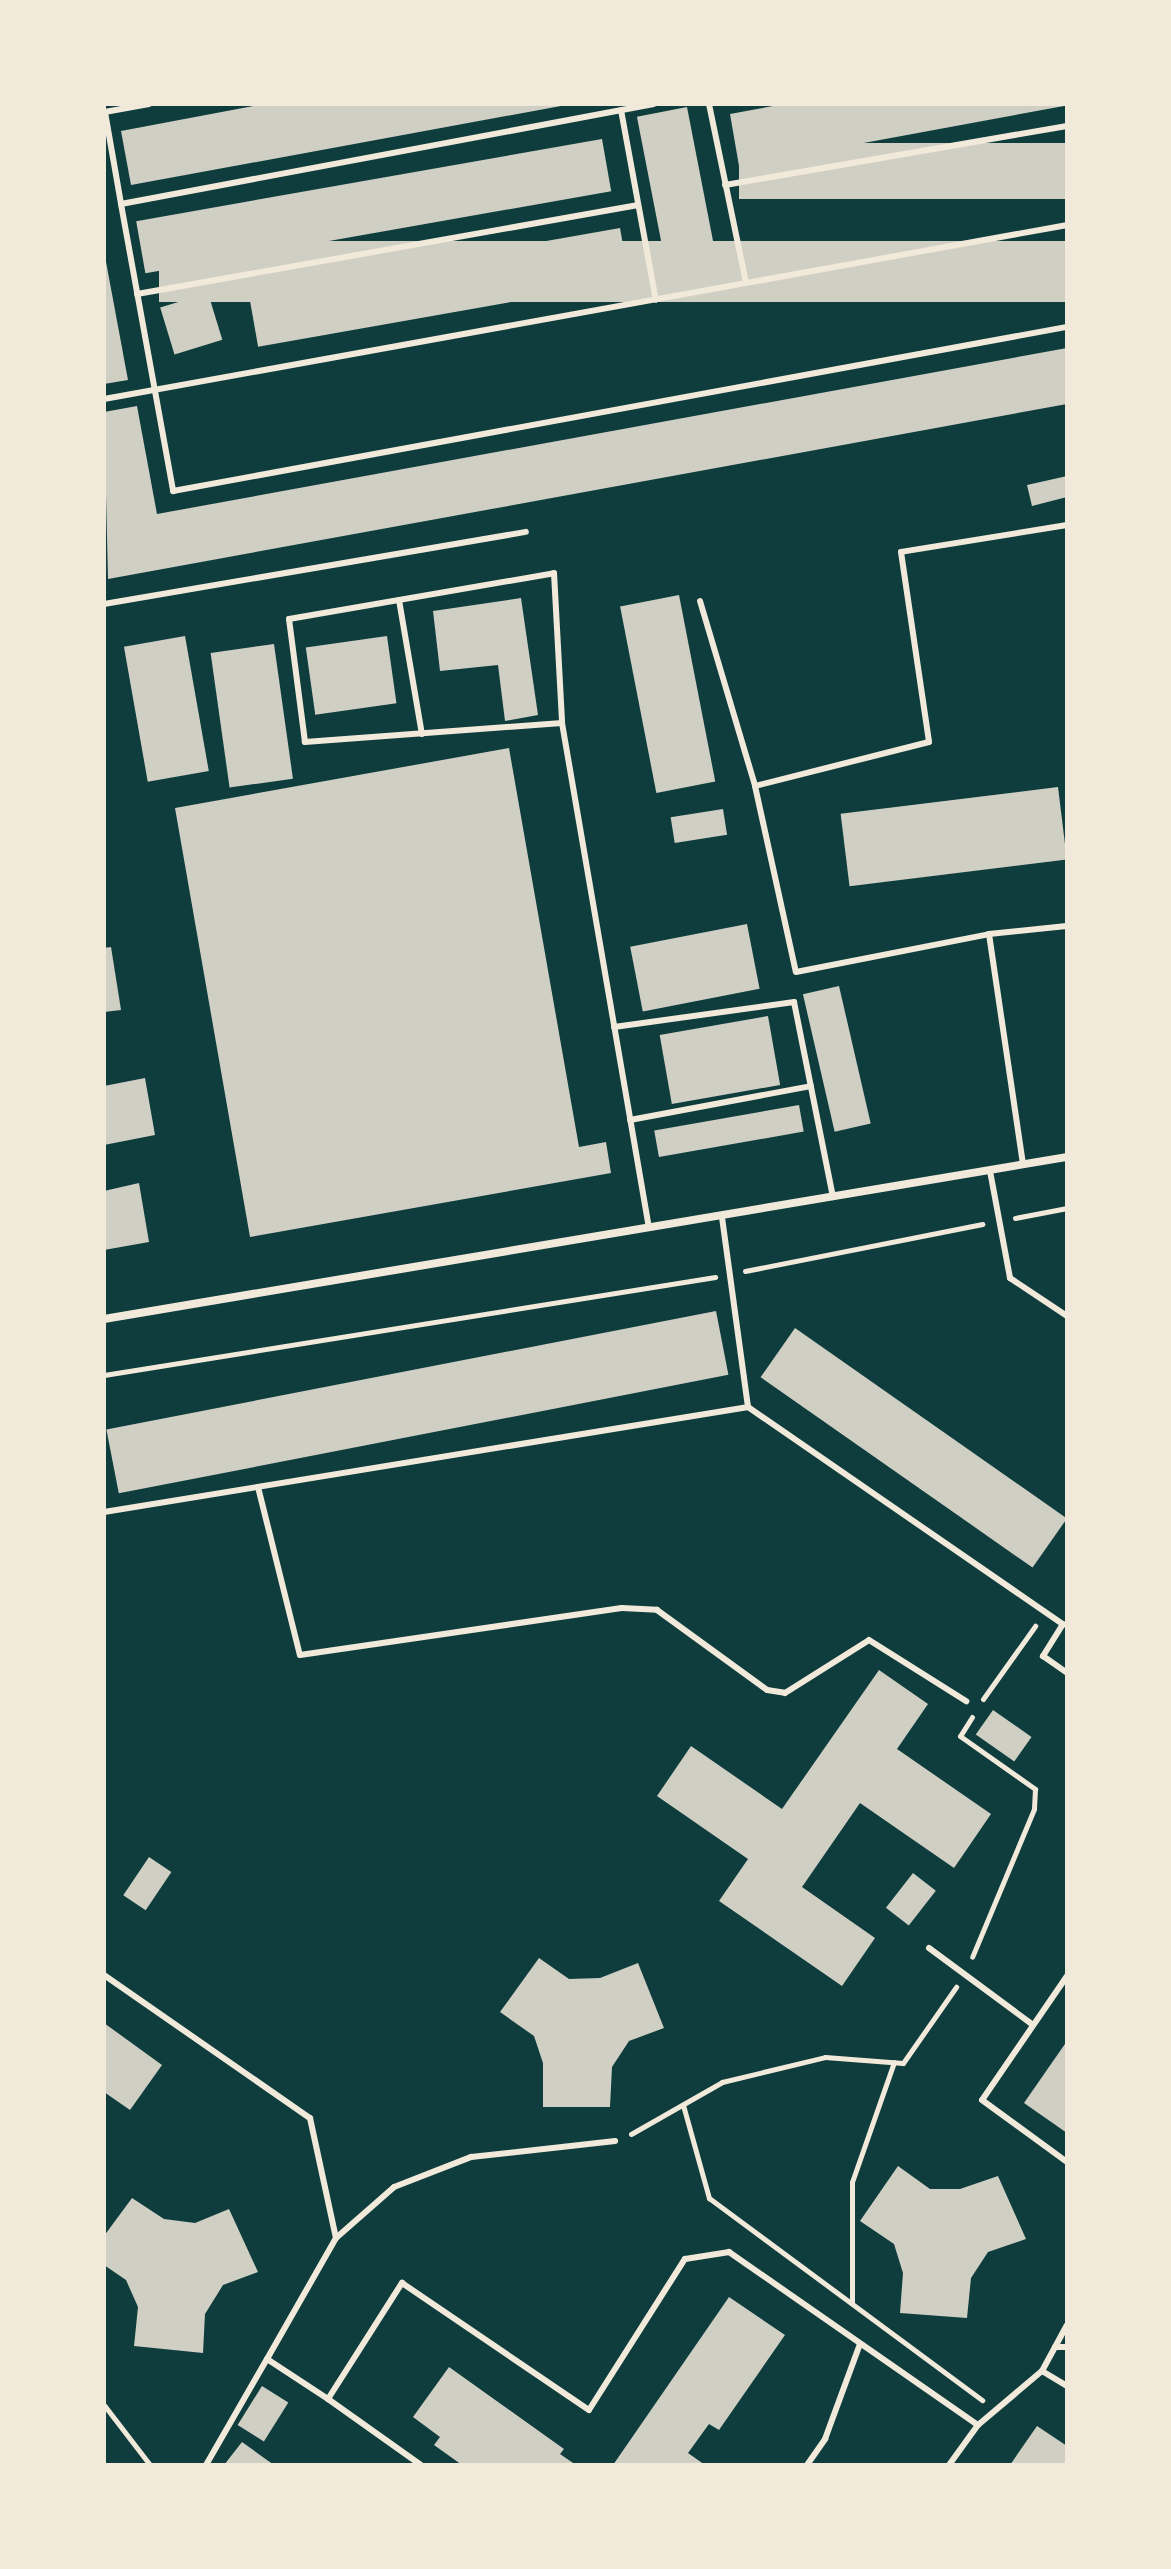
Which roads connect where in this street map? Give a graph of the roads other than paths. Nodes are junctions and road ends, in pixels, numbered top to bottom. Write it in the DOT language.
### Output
graph roads {
  1 [pos="149,104"];
  2 [pos="654,104"];
  3 [pos="709,104"];
  4 [pos="621,110"];
  5 [pos="1067,126"];
  6 [pos="725,185"];
  7 [pos="121,204"];
  8 [pos="638,205"];
  9 [pos="1067,225"];
  10 [pos="746,283"];
  11 [pos="137,294"];
  12 [pos="656,300"];
  13 [pos="1067,327"];
  14 [pos="155,390"];
  15 [pos="104,399"];
  16 [pos="1067,525"];
  17 [pos="526,532"];
  18 [pos="399,600"];
  19 [pos="700,601"];
  20 [pos="104,604"];
  21 [pos="562,723"];
  22 [pos="422,734"];
  23 [pos="755,786"];
  24 [pos="1067,926"];
  25 [pos="989,934"];
  26 [pos="614,1027"];
  27 [pos="811,1086"];
  28 [pos="630,1120"];
  29 [pos="1067,1157"];
  30 [pos="1023,1165"];
  31 [pos="990,1171"];
  32 [pos="833,1197"];
  33 [pos="722,1216"];
  34 [pos="649,1228"];
  35 [pos="1067,1316"];
  36 [pos="104,1319"];
  37 [pos="748,1407"];
  38 [pos="258,1487"];
  39 [pos="104,1512"];
  40 [pos="1067,1673"];
  41 [pos="966,1701"];
  42 [pos="929,1948"];
  43 [pos="104,1975"];
  44 [pos="1067,1976"];
  45 [pos="1033,2025"];
  46 [pos="615,2141"];
  47 [pos="1067,2162"];
  48 [pos="336,2238"];
  49 [pos="1067,2325"];
  50 [pos="860,2344"];
  51 [pos="1055,2347"];
  52 [pos="1067,2347"];
  53 [pos="267,2359"];
  54 [pos="1042,2371"];
  55 [pos="1067,2386"];
  56 [pos="328,2399"];
  57 [pos="978,2425"];
  58 [pos="206,2465"];
  59 [pos="421,2465"];
  60 [pos="807,2465"];
  61 [pos="949,2465"];
  1 -- 7 [label="lane"];
  2 -- 4 [label="lane"];
  3 -- 6 [label="lane"];
  4 -- 7 [label="lane"];
  4 -- 8 [label="lane"];
  5 -- 6 [label="lane"];
  6 -- 10 [label="lane"];
  7 -- 11 [label="lane"];
  8 -- 11 [label="lane"];
  8 -- 12 [label="lane"];
  9 -- 10 [label="lane"];
  10 -- 12 [label="lane"];
  11 -- 14 [label="lane"];
  12 -- 14 [label="lane"];
  13 -- 14 [label="lane"];
  14 -- 15 [label="lane"];
  16 -- 23 [label="lane"];
  17 -- 20 [label="lane"];
  18 -- 21 [label="lane"];
  18 -- 22 [label="lane"];
  18 -- 22 [label="lane"];
  19 -- 23 [label="lane"];
  21 -- 22 [label="lane"];
  21 -- 26 [label="lane"];
  23 -- 25 [label="lane"];
  24 -- 25 [label="lane"];
  25 -- 30 [label="lane"];
  26 -- 27 [label="lane"];
  26 -- 28 [label="lane"];
  27 -- 28 [label="lane"];
  27 -- 32 [label="lane"];
  28 -- 34 [label="lane"];
  29 -- 30 [label="street"];
  30 -- 31 [label="street"];
  31 -- 32 [label="street"];
  31 -- 35 [label="lane"];
  32 -- 33 [label="street"];
  33 -- 34 [label="street"];
  33 -- 37 [label="lane"];
  34 -- 36 [label="street"];
  37 -- 38 [label="lane"];
  37 -- 40 [label="lane"];
  38 -- 39 [label="lane"];
  38 -- 41 [label="lane"];
  42 -- 45 [label="lane"];
  43 -- 48 [label="lane"];
  44 -- 45 [label="lane"];
  45 -- 47 [label="lane"];
  46 -- 48 [label="lane"];
  48 -- 53 [label="lane"];
  49 -- 51 [label="lane"];
  50 -- 56 [label="lane"];
  50 -- 57 [label="lane"];
  50 -- 60 [label="lane"];
  51 -- 52 [label="lane"];
  51 -- 54 [label="lane"];
  53 -- 56 [label="lane"];
  53 -- 58 [label="lane"];
  54 -- 55 [label="lane"];
  54 -- 57 [label="lane"];
  56 -- 59 [label="lane"];
  57 -- 61 [label="lane"];
}
